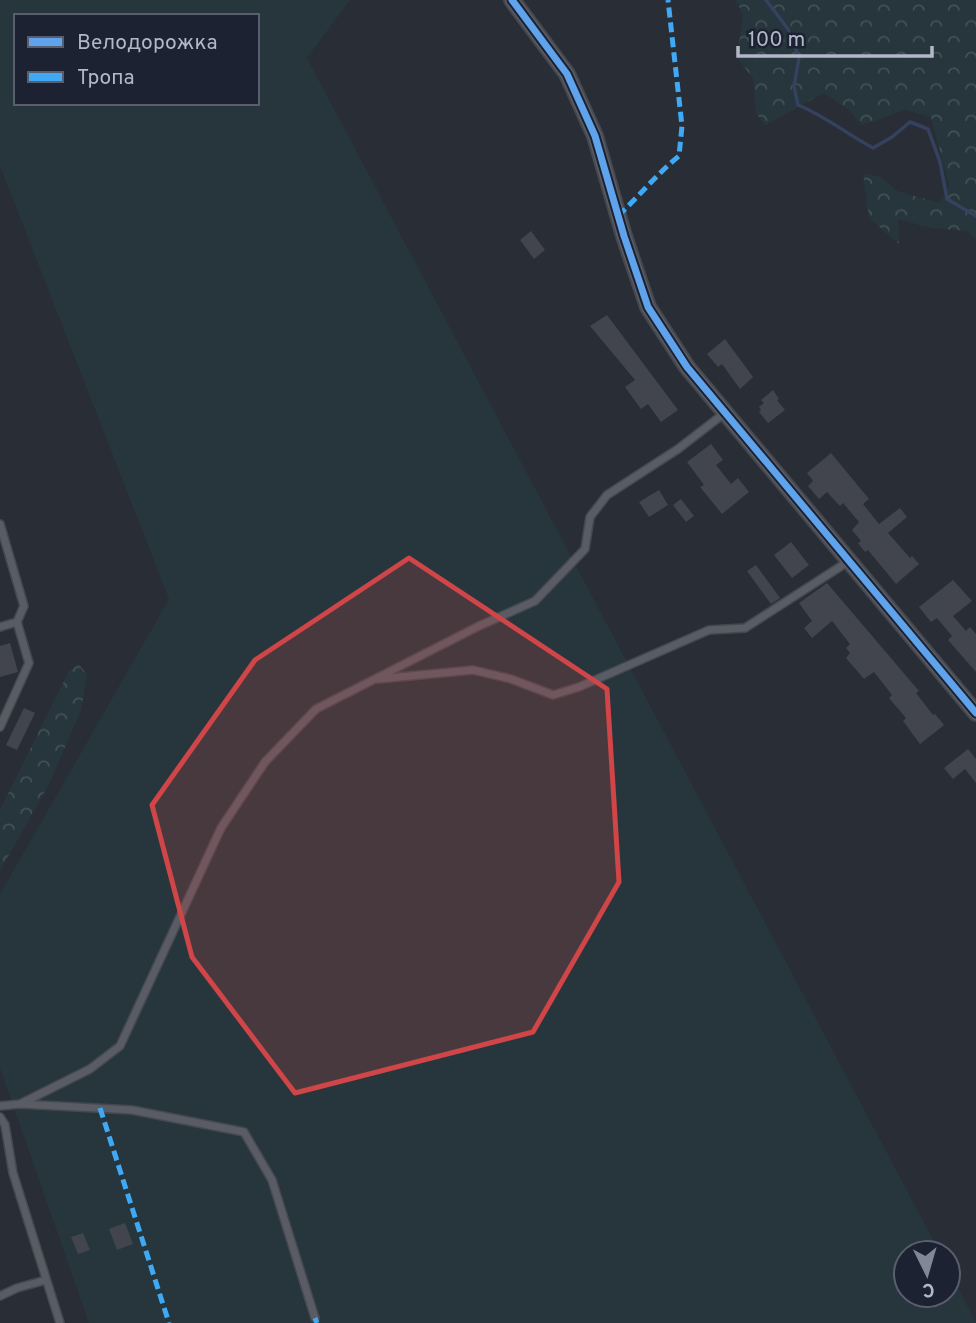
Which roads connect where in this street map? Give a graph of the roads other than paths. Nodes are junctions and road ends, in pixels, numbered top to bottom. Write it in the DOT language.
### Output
graph roads {
  1 [pos="512,0"];
  2 [pos="726,412"];
  3 [pos="0,524"];
  4 [pos="849,561"];
  5 [pos="17,622"];
  6 [pos="0,627"];
  7 [pos="374,680"];
  8 [pos="976,712"];
  9 [pos="0,727"];
  10 [pos="20,1104"];
  11 [pos="0,1105"];
  12 [pos="0,1117"];
  13 [pos="46,1280"];
  14 [pos="0,1296"];
  15 [pos="315,1318"];
  16 [pos="60,1323"];
  1 -- 2 [label="street"];
  2 -- 4 [label="street"];
  2 -- 7 [label="lane"];
  3 -- 5 [label="lane"];
  4 -- 7 [label="lane"];
  4 -- 8 [label="street"];
  5 -- 6 [label="lane"];
  5 -- 9 [label="lane"];
  7 -- 10 [label="lane"];
  10 -- 11 [label="lane"];
  10 -- 15 [label="lane"];
  12 -- 13 [label="lane"];
  13 -- 14 [label="lane"];
  13 -- 16 [label="lane"];
}
